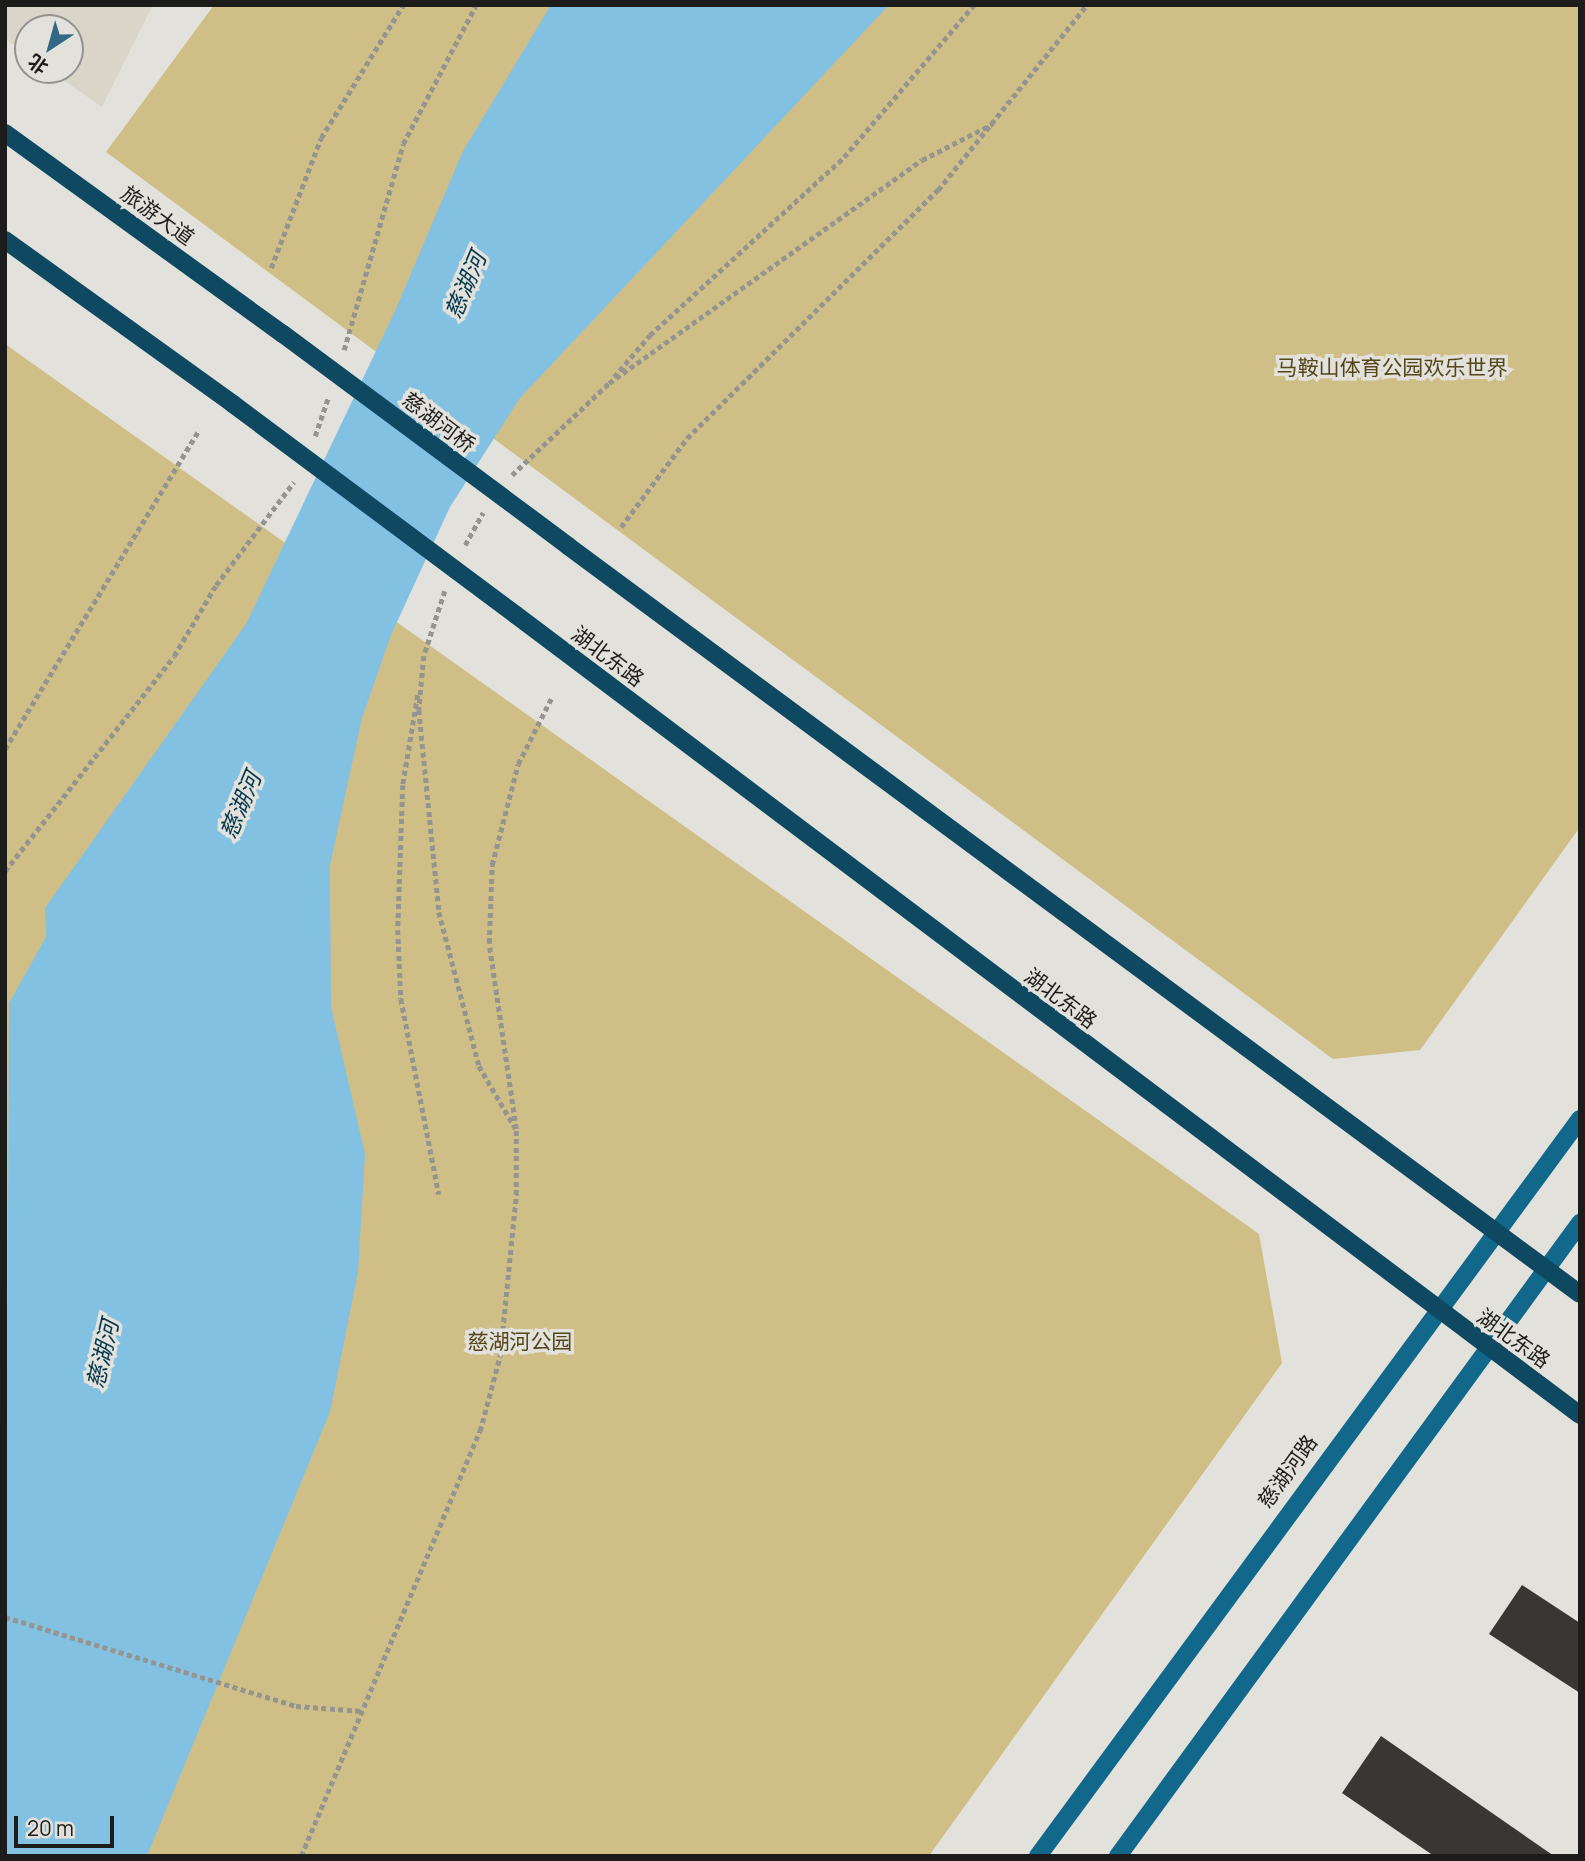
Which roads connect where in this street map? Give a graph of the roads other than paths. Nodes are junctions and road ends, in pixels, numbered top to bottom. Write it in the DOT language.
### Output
graph roads {
  1 [pos="5,133"];
  2 [pos="5,240"];
  3 [pos="283,334"];
  4 [pos="1580,1119"];
  5 [pos="1580,1223"];
  6 [pos="1497,1233"];
  7 [pos="1546,1269"];
  8 [pos="1580,1294"];
  9 [pos="1435,1308"];
  10 [pos="1488,1348"];
  11 [pos="1580,1415"];
  12 [pos="1038,1856"];
  13 [pos="1118,1856"];
  1 -- 3 [label="main road, 旅游大道"];
  2 -- 9 [label="main road, 湖北东路, bridge"];
  3 -- 6 [label="main road, 慈湖河桥, bridge"];
  4 -- 6 [label="main road, 慈湖河路"];
  5 -- 7 [label="main road"];
  6 -- 7 [label="main road"];
  6 -- 9 [label="main road, 慈湖河路"];
  7 -- 8 [label="main road"];
  7 -- 10 [label="main road"];
  9 -- 10 [label="main road, 湖北东路"];
  9 -- 12 [label="main road, 慈湖河路"];
  10 -- 11 [label="main road, 湖北东路"];
  10 -- 13 [label="main road"];
}
